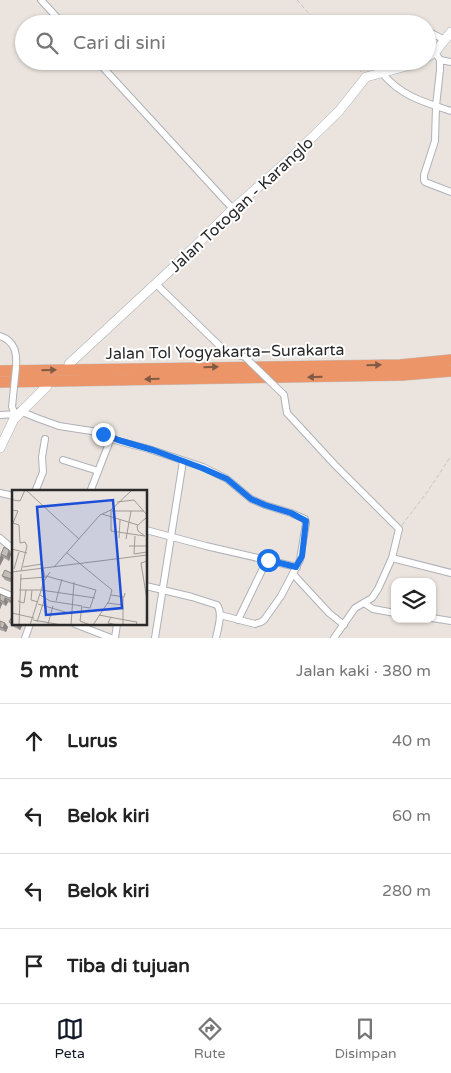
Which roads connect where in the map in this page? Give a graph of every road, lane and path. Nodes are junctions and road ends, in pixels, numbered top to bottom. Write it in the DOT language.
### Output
graph roads {
  1 [pos="41,0"];
  2 [pos="297,0"];
  3 [pos="55,15"];
  4 [pos="310,15"];
  5 [pos="451,32"];
  6 [pos="436,36"];
  7 [pos="445,40"];
  8 [pos="436,53"];
  9 [pos="436,57"];
  10 [pos="436,61"];
  11 [pos="451,62"];
  12 [pos="105,70"];
  13 [pos="366,70"];
  14 [pos="391,70"];
  15 [pos="374,75"];
  16 [pos="436,106"];
  17 [pos="451,111"];
  18 [pos="451,192"];
  19 [pos="233,209"];
  20 [pos="156,284"];
  21 [pos="0,336"];
  22 [pos="451,360"];
  23 [pos="69,364"];
  24 [pos="0,370"];
  25 [pos="451,371"];
  26 [pos="0,382"];
  27 [pos="47,386"];
  28 [pos="18,413"];
  29 [pos="0,415"];
  30 [pos="111,438"];
  31 [pos="45,439"];
  32 [pos="0,448"];
  33 [pos="451,456"];
  34 [pos="63,460"];
  35 [pos="183,461"];
  36 [pos="98,471"];
  37 [pos="36,490"];
  38 [pos="91,490"];
  39 [pos="399,529"];
  40 [pos="148,530"];
  41 [pos="171,536"];
  42 [pos="0,538"];
  43 [pos="12,548"];
  44 [pos="392,558"];
  45 [pos="268,560"];
  46 [pos="296,567"];
  47 [pos="451,573"];
  48 [pos="293,574"];
  49 [pos="148,586"];
  50 [pos="162,590"];
  51 [pos="0,591"];
  52 [pos="12,596"];
  53 [pos="364,603"];
  54 [pos="391,612"];
  55 [pos="220,615"];
  56 [pos="436,619"];
  57 [pos="238,620"];
  58 [pos="451,621"];
  59 [pos="344,625"];
  60 [pos="29,626"];
  61 [pos="80,626"];
  62 [pos="25,638"];
  63 [pos="113,638"];
  64 [pos="154,638"];
  65 [pos="216,638"];
  66 [pos="334,638"];
  1 -- 3 [label="street"];
  2 -- 4 [label="path"];
  5 -- 7 [label="main road"];
  6 -- 7 [label="street"];
  7 -- 8 [label="main road"];
  9 -- 11 [label="street"];
  10 -- 16 [label="street"];
  12 -- 19 [label="street"];
  13 -- 15 [label="path"];
  14 -- 15 [label="main road"];
  15 -- 16 [label="street"];
  15 -- 19 [label="main road, Jalan Totogan - Karanglo"];
  16 -- 17 [label="street"];
  16 -- 18 [label="street"];
  19 -- 20 [label="main road, Jalan Totogan - Karanglo"];
  20 -- 23 [label="main road, Jalan Totogan - Karanglo"];
  20 -- 39 [label="street, bridge"];
  21 -- 28 [label="street, bridge"];
  24 -- 22 [label="highway, Jalan Tol Yogyakarta–Surakarta, one-way"];
  25 -- 26 [label="highway, Jalan Tol Yogyakarta–Surakarta, one-way"];
  27 -- 28 [label="main road"];
  28 -- 29 [label="street"];
  28 -- 30 [label="street"];
  28 -- 32 [label="main road"];
  30 -- 35 [label="street"];
  30 -- 36 [label="street"];
  31 -- 37 [label="street"];
  33 -- 39 [label="path"];
  34 -- 36 [label="street"];
  35 -- 41 [label="street"];
  35 -- 46 [label="street"];
  36 -- 38 [label="street"];
  39 -- 44 [label="street"];
  40 -- 41 [label="street"];
  41 -- 45 [label="street"];
  41 -- 50 [label="street"];
  42 -- 43 [label="street"];
  44 -- 47 [label="street"];
  44 -- 53 [label="street"];
  45 -- 46 [label="street"];
  45 -- 57 [label="street"];
  46 -- 48 [label="street"];
  48 -- 57 [label="street"];
  48 -- 59 [label="street"];
  49 -- 50 [label="street"];
  50 -- 55 [label="street"];
  50 -- 64 [label="street"];
  51 -- 52 [label="street"];
  53 -- 54 [label="street"];
  53 -- 59 [label="street"];
  55 -- 57 [label="street"];
  55 -- 65 [label="street"];
  56 -- 58 [label="street"];
  59 -- 66 [label="street"];
  60 -- 62 [label="street"];
  61 -- 63 [label="street"];
}
